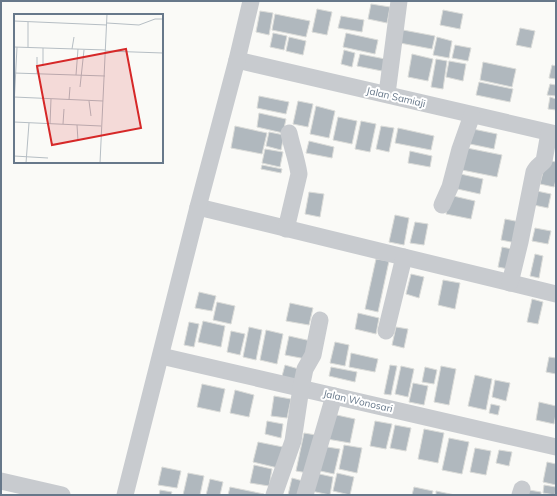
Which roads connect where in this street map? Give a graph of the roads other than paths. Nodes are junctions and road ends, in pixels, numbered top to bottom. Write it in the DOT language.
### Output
graph roads {
  1 [pos="251,1"];
  2 [pos="400,1"];
  3 [pos="237,60"];
  4 [pos="387,94"];
  5 [pos="472,115"];
  6 [pos="289,133"];
  7 [pos="553,134"];
  8 [pos="442,205"];
  9 [pos="198,207"];
  10 [pos="286,229"];
  11 [pos="404,257"];
  12 [pos="510,283"];
  13 [pos="556,294"];
  14 [pos="320,320"];
  15 [pos="386,331"];
  16 [pos="161,356"];
  17 [pos="301,388"];
  18 [pos="334,396"];
  19 [pos="556,447"];
  20 [pos="1,481"];
  21 [pos="62,495"];
  22 [pos="125,495"];
  23 [pos="274,495"];
  24 [pos="305,495"];
  1 -- 3 [label="street"];
  2 -- 4 [label="street"];
  3 -- 4 [label="street, Jalan Samiaji"];
  3 -- 9 [label="street"];
  4 -- 5 [label="street, Jalan Samiaji"];
  5 -- 7 [label="street, Jalan Samiaji"];
  5 -- 8 [label="street"];
  6 -- 10 [label="street"];
  7 -- 12 [label="street"];
  9 -- 10 [label="street"];
  9 -- 16 [label="street"];
  10 -- 11 [label="street"];
  11 -- 12 [label="street"];
  11 -- 15 [label="street"];
  12 -- 13 [label="street"];
  14 -- 17 [label="street"];
  16 -- 17 [label="street, Jalan Wonosari"];
  16 -- 22 [label="street"];
  17 -- 18 [label="street, Jalan Wonosari"];
  17 -- 23 [label="street"];
  18 -- 19 [label="street, Jalan Wonosari"];
  18 -- 24 [label="street"];
  20 -- 21 [label="street"];
}
